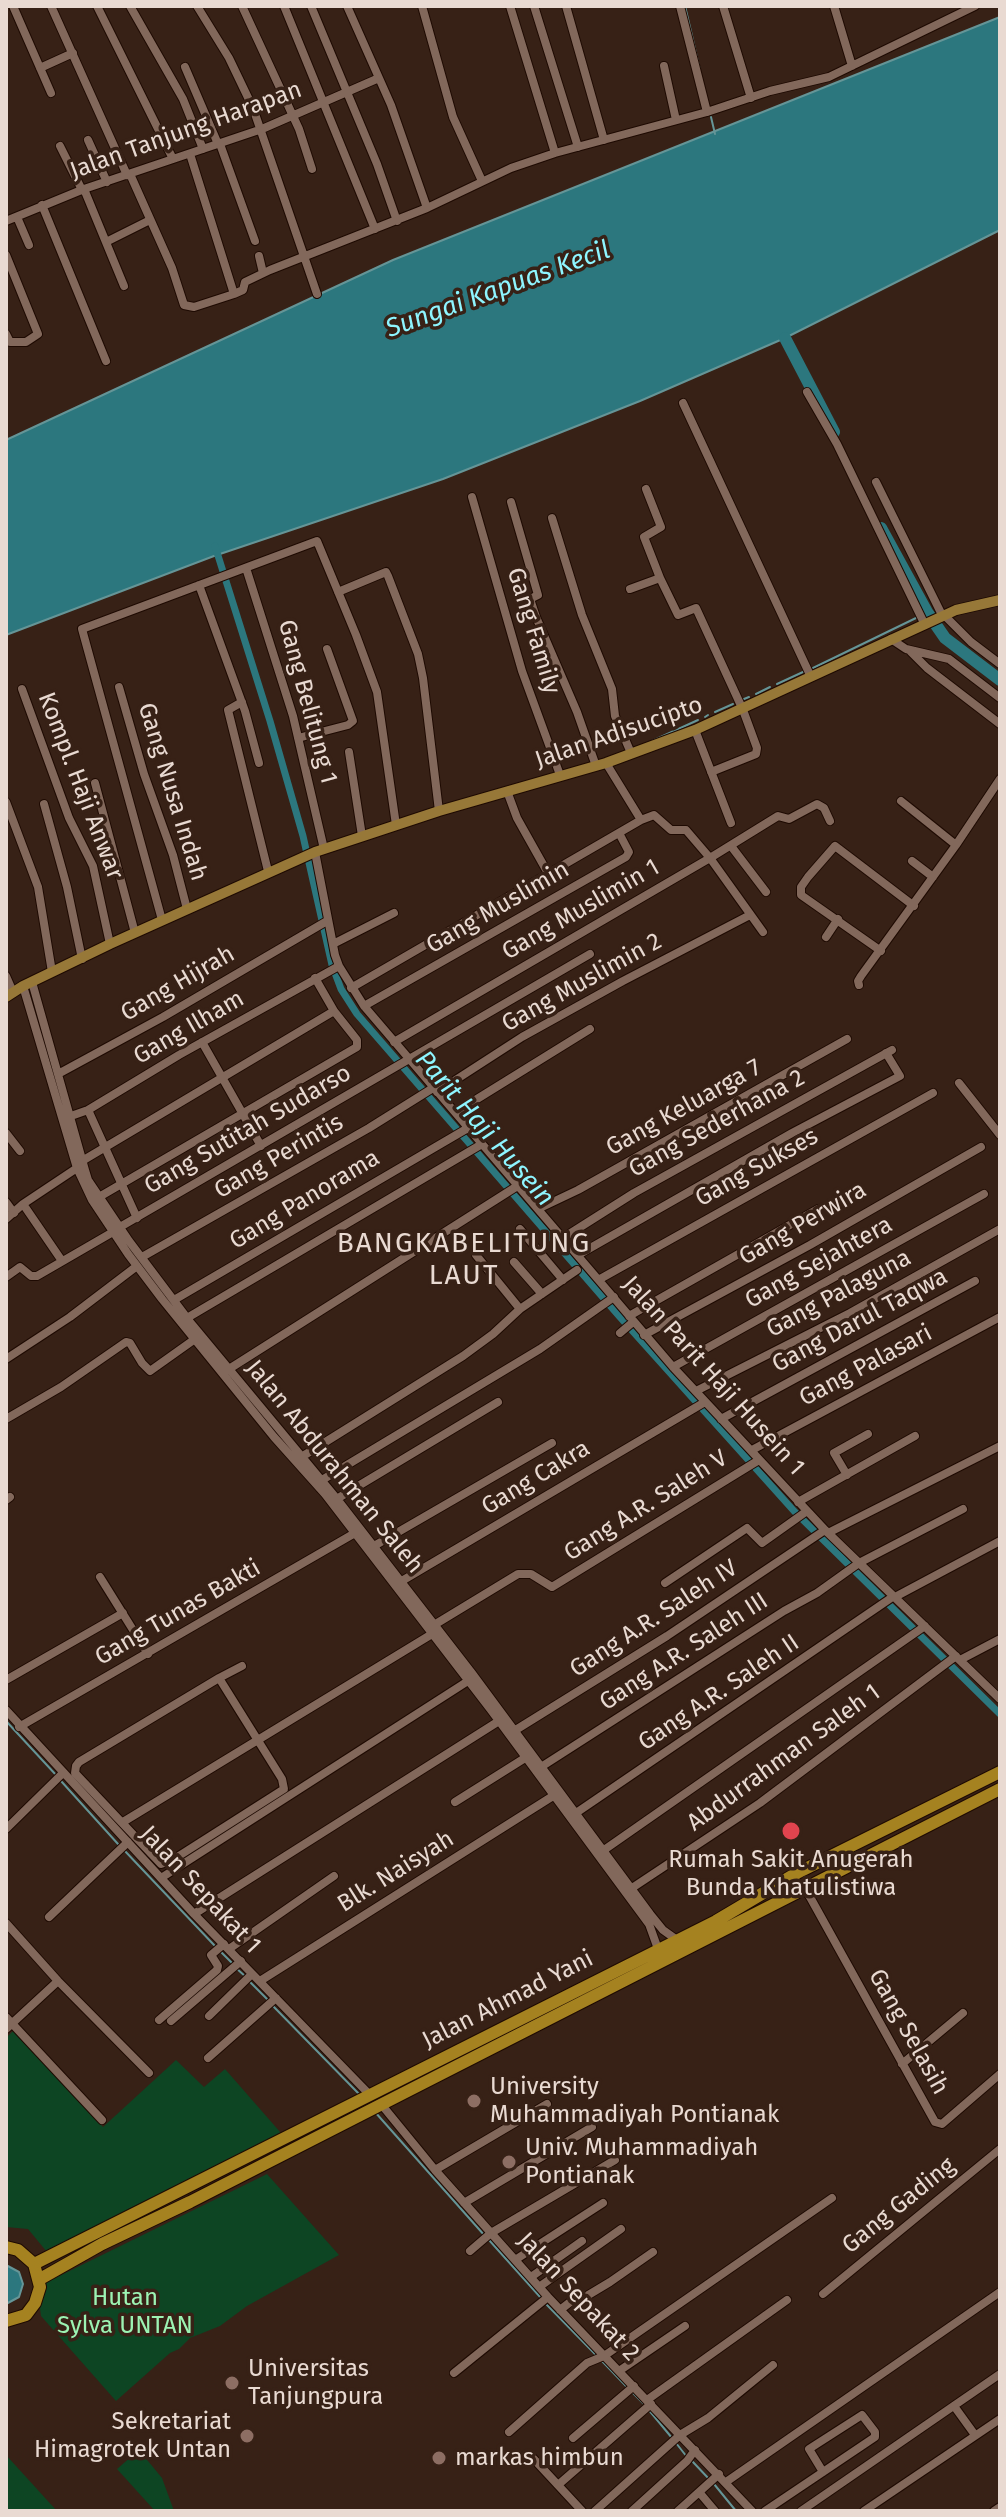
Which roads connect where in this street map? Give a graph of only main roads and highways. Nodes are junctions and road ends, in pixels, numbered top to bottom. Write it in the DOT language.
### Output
graph roads {
  1 [pos="1000,600"];
  2 [pos="19,989"];
  3 [pos="1000,1772"];
  4 [pos="1000,1789"];
  5 [pos="847,1848"];
  6 [pos="854,1862"];
  7 [pos="421,2068"];
  8 [pos="428,2081"];
  9 [pos="365,2100"];
  10 [pos="6,2247"];
  11 [pos="34,2264"];
  12 [pos="40,2279"];
  13 [pos="6,2321"];
  1 -- 2 [label="main road, Jalan Adisucipto"];
  3 -- 5 [label="highway, Jalan Ahmad Yani"];
  4 -- 6 [label="highway, Jalan Ahmad Yani"];
  5 -- 6 [label="highway"];
  5 -- 7 [label="highway, Jalan Ahmad Yani"];
  6 -- 8 [label="highway, Jalan Ahmad Yani"];
  7 -- 8 [label="highway"];
  7 -- 9 [label="highway, Jalan Ahmad Yani"];
  8 -- 9 [label="highway, Jalan Ahmad Yani"];
  9 -- 11 [label="highway, Jalan Ahmad Yani"];
  9 -- 12 [label="highway, Jalan Ahmad Yani"];
  10 -- 11 [label="highway"];
  11 -- 12 [label="highway"];
  12 -- 13 [label="highway"];
}
